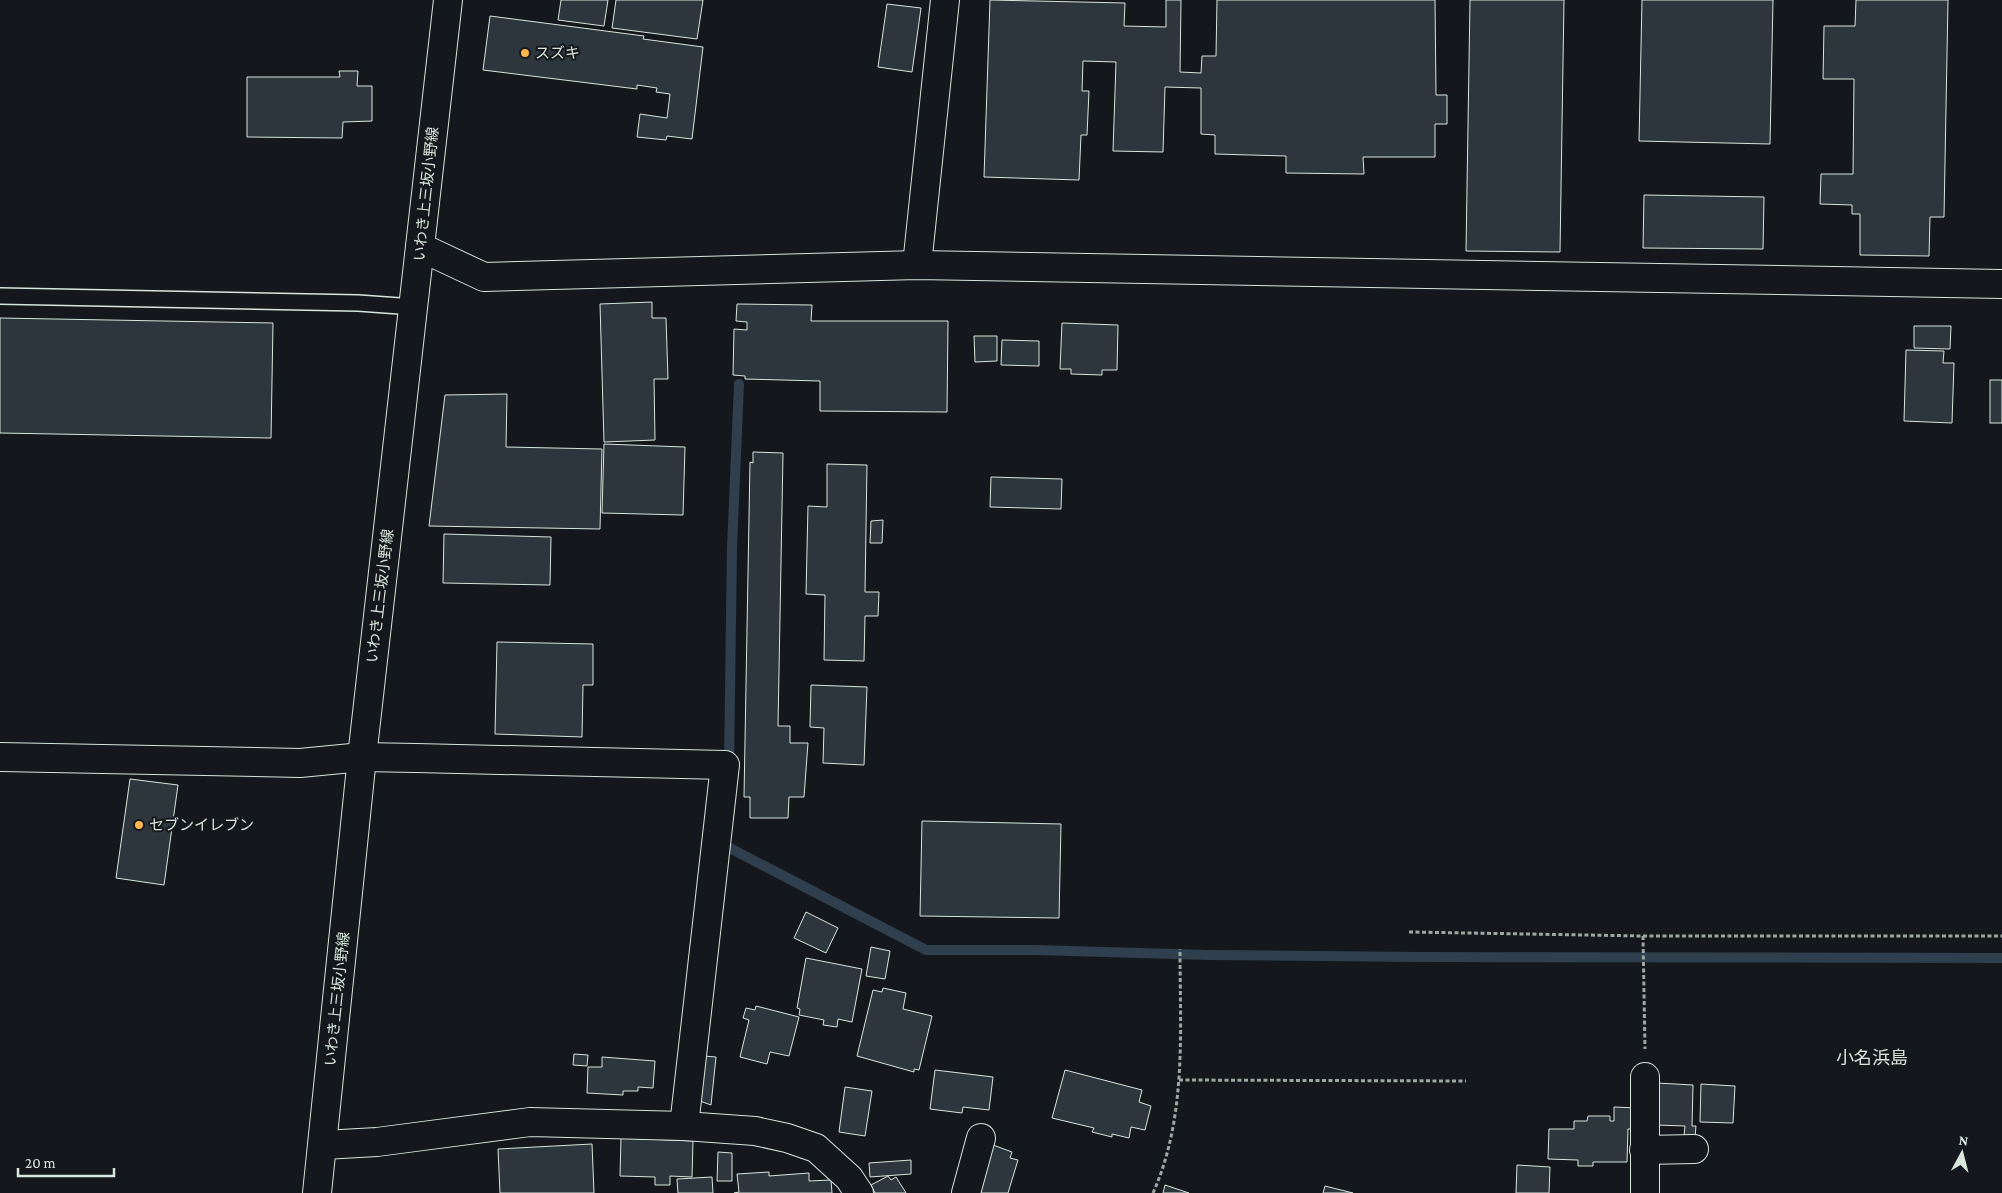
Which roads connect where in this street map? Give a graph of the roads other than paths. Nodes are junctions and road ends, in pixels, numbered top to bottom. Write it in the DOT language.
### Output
graph roads {
  1 [pos="448,0"];
  2 [pos="945,0"];
  3 [pos="420,246"];
  4 [pos="916,265"];
  5 [pos="2002,284"];
  6 [pos="0,296"];
  7 [pos="414,307"];
  8 [pos="0,757"];
  9 [pos="362,757"];
  10 [pos="1644,1077"];
  11 [pos="684,1126"];
  12 [pos="980,1138"];
  13 [pos="323,1145"];
  14 [pos="1694,1149"];
  15 [pos="1644,1150"];
  16 [pos="318,1193"];
  17 [pos="859,1193"];
  18 [pos="966,1193"];
  19 [pos="1645,1193"];
  1 -- 3 [label="street, いわき上三坂小野線"];
  2 -- 4 [label="street"];
  3 -- 4 [label="street"];
  3 -- 7 [label="street, いわき上三坂小野線"];
  4 -- 5 [label="street"];
  6 -- 7 [label="lane"];
  7 -- 9 [label="street, いわき上三坂小野線"];
  8 -- 9 [label="street"];
  9 -- 11 [label="street"];
  9 -- 13 [label="street, いわき上三坂小野線"];
  10 -- 15 [label="street"];
  11 -- 13 [label="street"];
  11 -- 17 [label="street"];
  12 -- 18 [label="street"];
  13 -- 16 [label="street, いわき上三坂小野線"];
  14 -- 15 [label="street"];
  15 -- 19 [label="street"];
}
